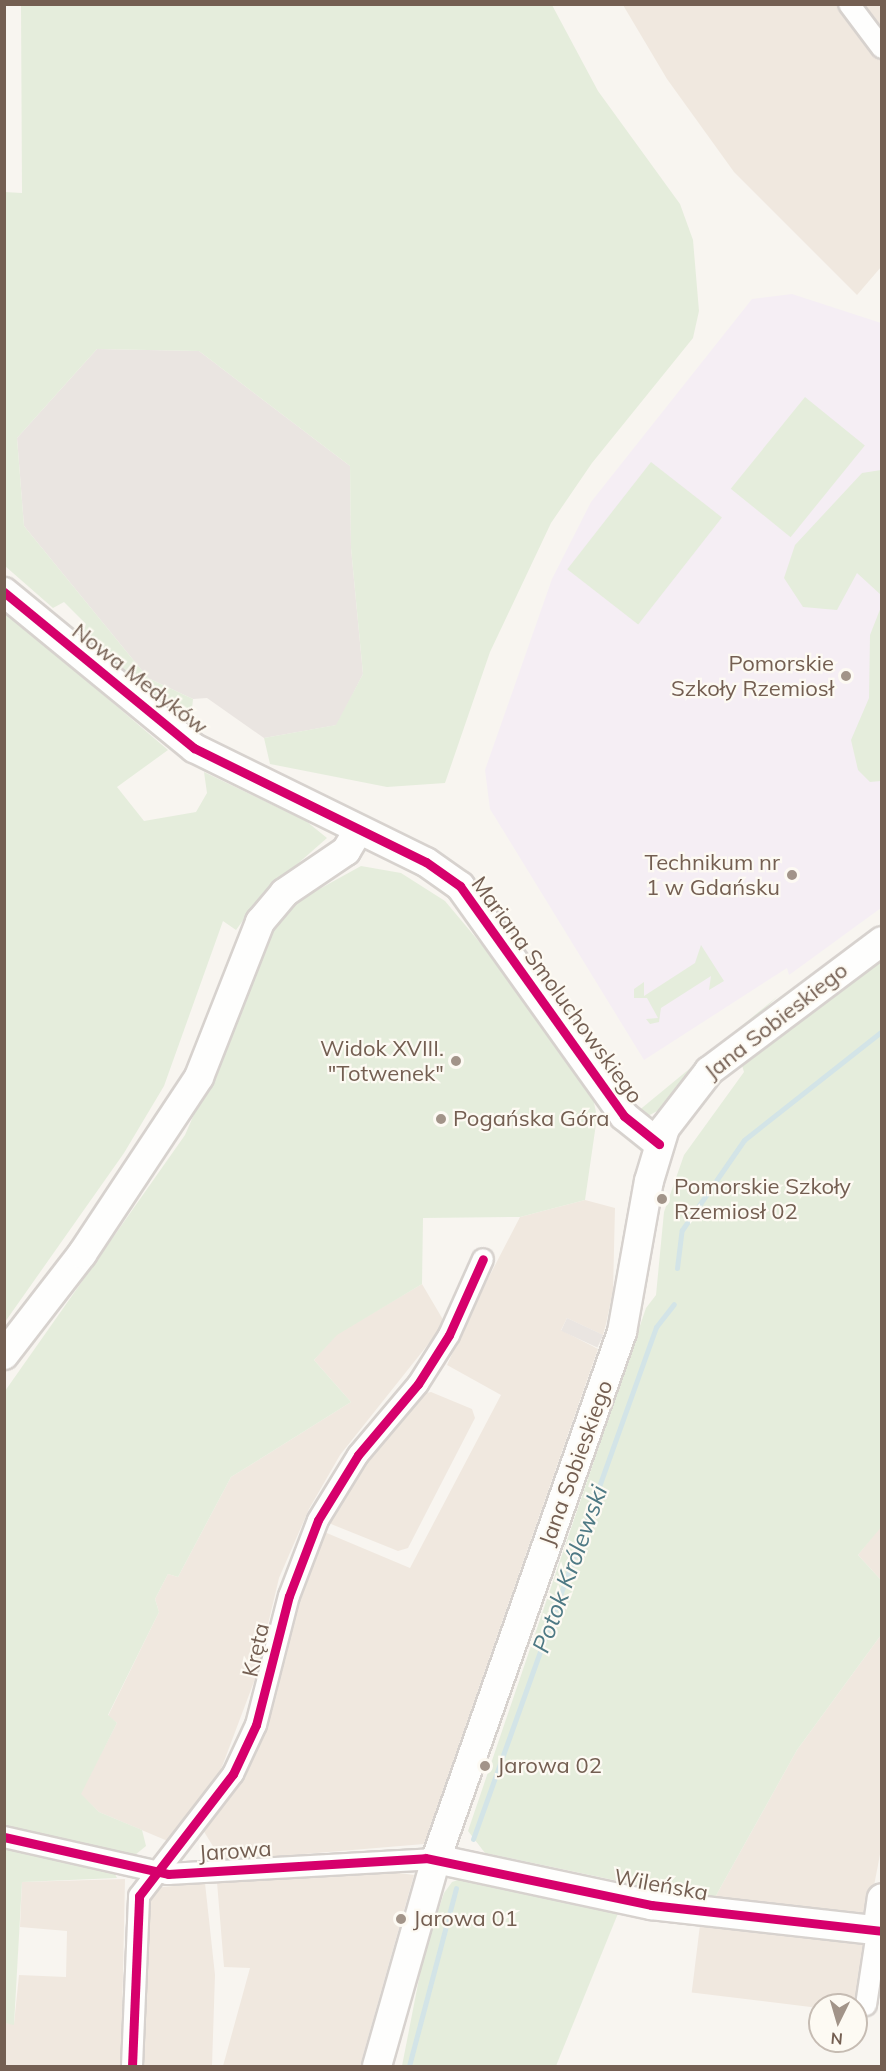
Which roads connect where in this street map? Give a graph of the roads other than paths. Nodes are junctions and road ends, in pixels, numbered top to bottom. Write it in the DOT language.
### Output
graph roads {
  1 [pos="849,4"];
  2 [pos="882,48"];
  3 [pos="4,592"];
  4 [pos="358,831"];
  5 [pos="882,941"];
  6 [pos="659,1144"];
  7 [pos="483,1259"];
  8 [pos="4,1355"];
  9 [pos="4,1837"];
  10 [pos="436,1859"];
  11 [pos="156,1872"];
  12 [pos="882,1898"];
  13 [pos="879,1931"];
  14 [pos="868,1994"];
  15 [pos="132,2067"];
  16 [pos="377,2067"];
  1 -- 2 [label="street"];
  3 -- 4 [label="street, Nowa Medyków"];
  4 -- 6 [label="street, Mariana Smoluchowskiego"];
  4 -- 8 [label="street"];
  5 -- 6 [label="street, Jana Sobieskiego"];
  6 -- 10 [label="street, Jana Sobieskiego"];
  7 -- 11 [label="street, Kręta"];
  9 -- 11 [label="street, Jarowa"];
  10 -- 11 [label="street, Jarowa"];
  10 -- 13 [label="street, Wileńska"];
  10 -- 16 [label="street, Jana Sobieskiego"];
  11 -- 15 [label="street, Kręta"];
  12 -- 13 [label="street"];
  13 -- 14 [label="street"];
}
